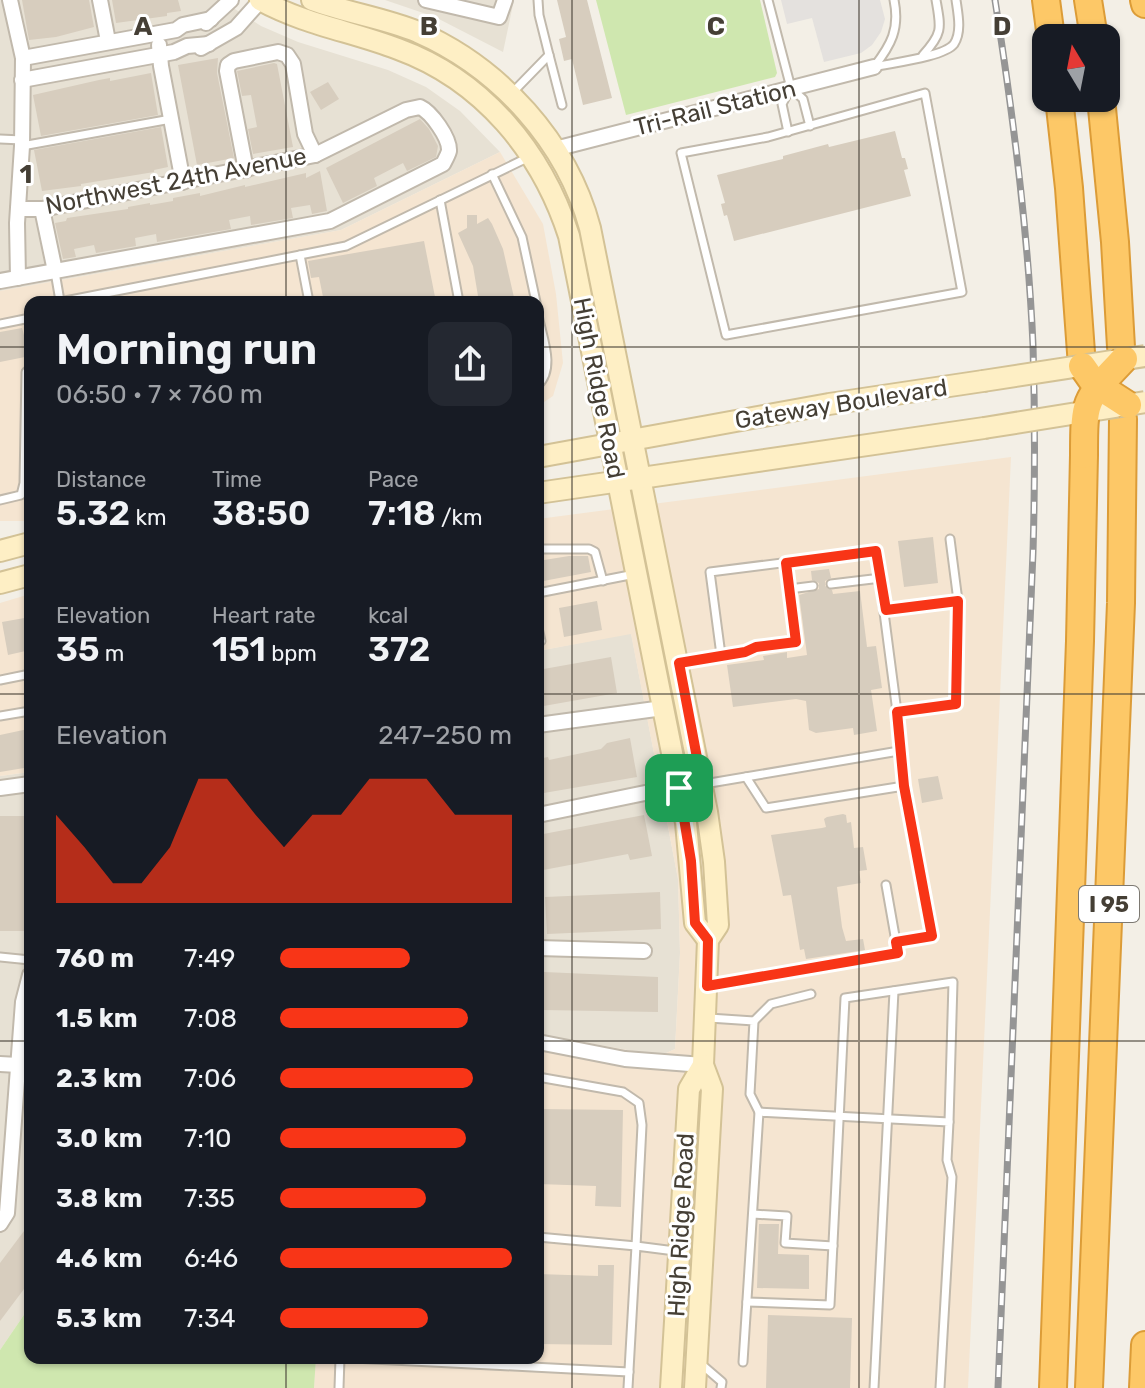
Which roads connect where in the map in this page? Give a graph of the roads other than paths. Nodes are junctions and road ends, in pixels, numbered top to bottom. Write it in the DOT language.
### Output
graph roads {
  1 [pos="10,0"];
  2 [pos="100,0"];
  3 [pos="231,0"];
  4 [pos="261,0"];
  5 [pos="312,0"];
  6 [pos="426,0"];
  7 [pos="505,0"];
  8 [pos="538,0"];
  9 [pos="768,0"];
  10 [pos="894,0"];
  11 [pos="936,0"];
  12 [pos="956,0"];
  13 [pos="1046,0"];
  14 [pos="1088,0"];
  15 [pos="211,19"];
  16 [pos="1049,24"];
  17 [pos="1092,24"];
  18 [pos="176,30"];
  19 [pos="157,33"];
  20 [pos="199,40"];
  21 [pos="108,41"];
  22 [pos="167,53"];
  23 [pos="459,54"];
  24 [pos="549,55"];
  25 [pos="921,56"];
  26 [pos="23,58"];
  27 [pos="874,67"];
  28 [pos="446,73"];
  29 [pos="22,80"];
  30 [pos="791,88"];
  31 [pos="511,95"];
  32 [pos="562,105"];
  33 [pos="1060,112"];
  34 [pos="1102,112"];
  35 [pos="171,119"];
  36 [pos="810,126"];
  37 [pos="788,132"];
  38 [pos="0,139"];
  39 [pos="22,143"];
  40 [pos="555,149"];
  41 [pos="315,155"];
  42 [pos="532,156"];
  43 [pos="246,170"];
  44 [pos="492,174"];
  45 [pos="183,182"];
  46 [pos="440,200"];
  47 [pos="18,209"];
  48 [pos="42,209"];
  49 [pos="300,255"];
  50 [pos="55,271"];
  51 [pos="18,278"];
  52 [pos="0,281"];
  53 [pos="59,296"];
  54 [pos="91,296"];
  55 [pos="308,296"];
  56 [pos="458,296"];
  57 [pos="535,296"];
  58 [pos="24,319"];
  59 [pos="0,324"];
  60 [pos="544,350"];
  61 [pos="1130,354"];
  62 [pos="1087,368"];
  63 [pos="544,379"];
  64 [pos="1132,409"];
  65 [pos="1084,412"];
  66 [pos="633,441"];
  67 [pos="610,445"];
  68 [pos="544,456"];
  69 [pos="640,478"];
  70 [pos="617,482"];
  71 [pos="24,483"];
  72 [pos="544,492"];
  73 [pos="0,500"];
  74 [pos="950,539"];
  75 [pos="24,545"];
  76 [pos="544,549"];
  77 [pos="0,551"];
  78 [pos="786,563"];
  79 [pos="637,574"];
  80 [pos="24,577"];
  81 [pos="881,578"];
  82 [pos="603,581"];
  83 [pos="0,583"];
  84 [pos="831,584"];
  85 [pos="813,586"];
  86 [pos="789,589"];
  87 [pos="544,592"];
  88 [pos="958,601"];
  89 [pos="886,610"];
  90 [pos="721,655"];
  91 [pos="679,663"];
  92 [pos="24,675"];
  93 [pos="0,680"];
  94 [pos="663,708"];
  95 [pos="24,712"];
  96 [pos="897,712"];
  97 [pos="0,716"];
  98 [pos="544,724"];
  99 [pos="899,751"];
  100 [pos="746,777"];
  101 [pos="702,784"];
  102 [pos="24,785"];
  103 [pos="904,786"];
  104 [pos="0,788"];
  105 [pos="679,788"];
  106 [pos="645,793"];
  107 [pos="544,814"];
  108 [pos="886,885"];
  109 [pos="708,940"];
  110 [pos="896,942"];
  111 [pos="544,948"];
  112 [pos="644,951"];
  113 [pos="0,957"];
  114 [pos="24,959"];
  115 [pos="707,986"];
  116 [pos="894,991"];
  117 [pos="811,994"];
  118 [pos="24,998"];
  119 [pos="706,1018"];
  120 [pos="754,1021"];
  121 [pos="544,1043"];
  122 [pos="0,1064"];
  123 [pos="18,1065"];
  124 [pos="703,1065"];
  125 [pos="544,1078"];
  126 [pos="759,1112"];
  127 [pos="841,1115"];
  128 [pos="887,1118"];
  129 [pos="949,1122"];
  130 [pos="753,1214"];
  131 [pos="2,1216"];
  132 [pos="544,1238"];
  133 [pos="636,1246"];
  134 [pos="833,1246"];
  135 [pos="679,1251"];
  136 [pos="701,1253"];
  137 [pos="747,1302"];
  138 [pos="1145,1345"];
  139 [pos="696,1361"];
  140 [pos="743,1362"];
  141 [pos="340,1364"];
  142 [pos="471,1364"];
  143 [pos="629,1372"];
  144 [pos="339,1388"];
  145 [pos="628,1388"];
  146 [pos="671,1388"];
  147 [pos="695,1388"];
  148 [pos="721,1388"];
  149 [pos="874,1388"];
  150 [pos="940,1388"];
  151 [pos="1053,1388"];
  152 [pos="1089,1388"];
  153 [pos="1143,1388"];
  1 -- 26 [label="street"];
  2 -- 21 [label="street"];
  3 -- 15 [label="street"];
  4 -- 20 [label="street"];
  4 -- 28 [label="street, High Ridge Road"];
  5 -- 23 [label="street, High Ridge Road"];
  6 -- 7 [label="street"];
  8 -- 24 [label="lane"];
  9 -- 30 [label="lane"];
  10 -- 27 [label="lane"];
  11 -- 25 [label="lane"];
  12 -- 25 [label="lane"];
  13 -- 16 [label="highway"];
  14 -- 17 [label="highway"];
  15 -- 18 [label="street"];
  15 -- 20 [label="street"];
  18 -- 19 [label="street"];
  18 -- 20 [label="street"];
  19 -- 21 [label="street"];
  19 -- 22 [label="street"];
  20 -- 22 [label="street"];
  21 -- 26 [label="street"];
  22 -- 29 [label="street"];
  22 -- 35 [label="street"];
  23 -- 28 [label="street"];
  23 -- 31 [label="street, High Ridge Road"];
  24 -- 31 [label="lane"];
  24 -- 32 [label="lane"];
  25 -- 27 [label="lane"];
  26 -- 29 [label="street"];
  27 -- 30 [label="street, Tri-Rail Station"];
  28 -- 42 [label="street, High Ridge Road"];
  29 -- 39 [label="street"];
  30 -- 36 [label="lane"];
  30 -- 37 [label="lane"];
  30 -- 40 [label="street, Tri-Rail Station"];
  31 -- 40 [label="street, High Ridge Road"];
  33 -- 62 [label="highway"];
  34 -- 61 [label="highway"];
  35 -- 39 [label="lane"];
  35 -- 45 [label="street"];
  36 -- 37 [label="lane"];
  36 -- 37 [label="lane"];
  38 -- 39 [label="lane"];
  39 -- 47 [label="street"];
  40 -- 42 [label="street"];
  40 -- 66 [label="street, High Ridge Road"];
  41 -- 43 [label="street, Northwest 24th Avenue"];
  41 -- 43 [label="street"];
  41 -- 50 [label="street, Northwest 24th Avenue"];
  42 -- 44 [label="lane"];
  42 -- 67 [label="street, High Ridge Road"];
  43 -- 45 [label="street, Northwest 24th Avenue"];
  44 -- 46 [label="lane"];
  44 -- 57 [label="lane"];
  45 -- 48 [label="street, Northwest 24th Avenue"];
  46 -- 49 [label="lane"];
  46 -- 56 [label="lane"];
  47 -- 48 [label="street, Northwest 24th Avenue"];
  47 -- 51 [label="street"];
  48 -- 50 [label="street"];
  49 -- 54 [label="lane"];
  49 -- 55 [label="lane"];
  50 -- 51 [label="street"];
  50 -- 53 [label="lane"];
  51 -- 52 [label="street"];
  58 -- 59 [label="lane"];
  60 -- 63 [label="lane"];
  61 -- 62 [label="highway, bridge"];
  62 -- 64 [label="highway, bridge"];
  62 -- 65 [label="highway, bridge"];
  62 -- 66 [label="street, Gateway Boulevard, bridge"];
  64 -- 65 [label="street, Gateway Boulevard, bridge"];
  64 -- 152 [label="highway, I 95"];
  65 -- 69 [label="street, Gateway Boulevard, bridge"];
  65 -- 151 [label="highway, bridge"];
  66 -- 67 [label="street, Gateway Boulevard"];
  66 -- 69 [label="street, High Ridge Road"];
  67 -- 68 [label="street, Gateway Boulevard"];
  67 -- 70 [label="street, High Ridge Road"];
  69 -- 70 [label="street, Gateway Boulevard"];
  69 -- 91 [label="street, High Ridge Road"];
  70 -- 72 [label="street, Gateway Boulevard"];
  70 -- 79 [label="street, High Ridge Road"];
  71 -- 73 [label="lane"];
  74 -- 88 [label="lane"];
  75 -- 77 [label="street"];
  76 -- 82 [label="lane"];
  78 -- 81 [label="lane"];
  78 -- 86 [label="lane"];
  78 -- 90 [label="lane"];
  79 -- 82 [label="lane"];
  79 -- 94 [label="street, High Ridge Road"];
  80 -- 83 [label="street"];
  81 -- 84 [label="lane"];
  81 -- 89 [label="lane"];
  82 -- 87 [label="lane"];
  85 -- 86 [label="lane"];
  86 -- 90 [label="lane"];
  88 -- 89 [label="lane"];
  88 -- 96 [label="lane"];
  89 -- 96 [label="lane"];
  90 -- 91 [label="lane"];
  91 -- 101 [label="street, High Ridge Road"];
  92 -- 93 [label="lane"];
  94 -- 98 [label="street"];
  94 -- 105 [label="street, High Ridge Road"];
  95 -- 97 [label="lane"];
  96 -- 99 [label="lane"];
  99 -- 100 [label="lane"];
  99 -- 103 [label="lane"];
  100 -- 101 [label="lane"];
  100 -- 103 [label="lane"];
  101 -- 105 [label="street"];
  101 -- 109 [label="street, High Ridge Road"];
  102 -- 104 [label="street"];
  103 -- 110 [label="lane"];
  105 -- 109 [label="street, High Ridge Road"];
  106 -- 107 [label="street"];
  108 -- 110 [label="lane"];
  109 -- 115 [label="street, High Ridge Road"];
  110 -- 115 [label="lane"];
  111 -- 112 [label="street"];
  113 -- 114 [label="lane"];
  115 -- 119 [label="street, High Ridge Road"];
  116 -- 127 [label="lane"];
  116 -- 128 [label="lane"];
  116 -- 129 [label="lane"];
  117 -- 120 [label="lane"];
  118 -- 123 [label="street"];
  119 -- 120 [label="lane"];
  119 -- 124 [label="street, High Ridge Road"];
  120 -- 126 [label="lane"];
  121 -- 124 [label="street"];
  122 -- 123 [label="street"];
  123 -- 131 [label="street"];
  124 -- 135 [label="street, High Ridge Road"];
  124 -- 136 [label="street, High Ridge Road"];
  125 -- 133 [label="lane"];
  126 -- 127 [label="lane"];
  126 -- 130 [label="lane"];
  127 -- 128 [label="lane"];
  127 -- 134 [label="lane"];
  128 -- 129 [label="lane"];
  128 -- 149 [label="lane"];
  129 -- 150 [label="lane"];
  130 -- 134 [label="lane"];
  130 -- 137 [label="lane"];
  132 -- 133 [label="lane"];
  133 -- 135 [label="lane"];
  133 -- 143 [label="lane"];
  134 -- 137 [label="lane"];
  135 -- 136 [label="street"];
  135 -- 146 [label="street, High Ridge Road"];
  136 -- 139 [label="street, High Ridge Road"];
  137 -- 140 [label="lane"];
  138 -- 153 [label="highway"];
  139 -- 147 [label="street, High Ridge Road"];
  139 -- 148 [label="lane"];
  141 -- 144 [label="lane"];
  142 -- 143 [label="lane"];
  143 -- 145 [label="lane"];
}
